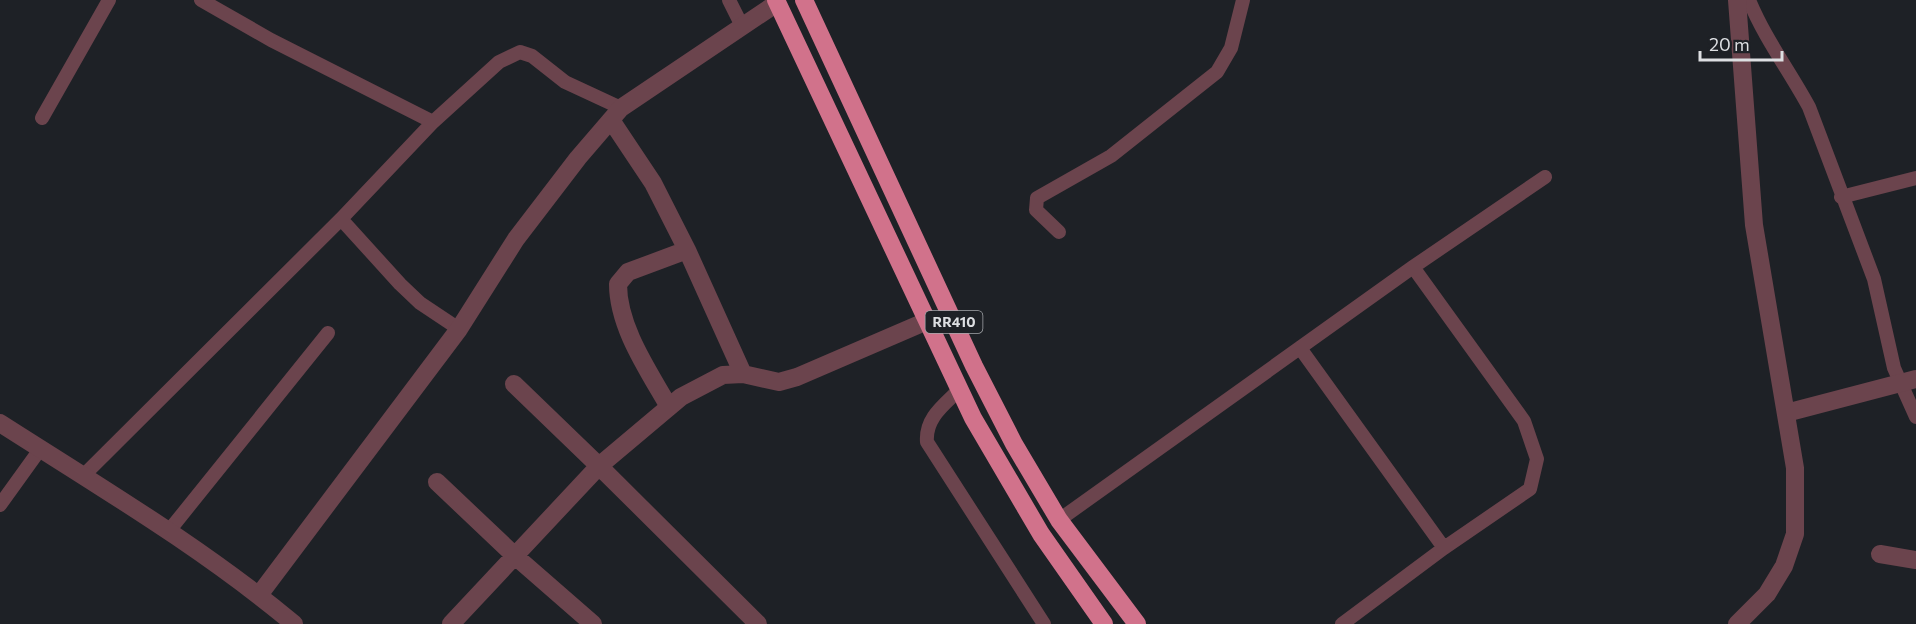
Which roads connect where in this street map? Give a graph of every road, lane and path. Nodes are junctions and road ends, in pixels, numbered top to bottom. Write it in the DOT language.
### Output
graph roads {
  1 [pos="109,0"];
  2 [pos="201,0"];
  3 [pos="729,0"];
  4 [pos="804,0"];
  5 [pos="1243,0"];
  6 [pos="1737,0"];
  7 [pos="1749,0"];
  8 [pos="777,1"];
  9 [pos="742,26"];
  10 [pos="616,114"];
  11 [pos="42,118"];
  12 [pos="433,123"];
  13 [pos="1545,177"];
  14 [pos="1916,178"];
  15 [pos="1841,197"];
  16 [pos="341,219"];
  17 [pos="1059,232"];
  18 [pos="687,250"];
  19 [pos="1413,267"];
  20 [pos="927,321"];
  21 [pos="459,329"];
  22 [pos="327,333"];
  23 [pos="1300,348"];
  24 [pos="742,374"];
  25 [pos="1908,382"];
  26 [pos="514,384"];
  27 [pos="959,390"];
  28 [pos="669,407"];
  29 [pos="1785,413"];
  30 [pos="1916,417"];
  31 [pos="0,423"];
  32 [pos="41,448"];
  33 [pos="599,466"];
  34 [pos="84,475"];
  35 [pos="437,482"];
  36 [pos="0,505"];
  37 [pos="1059,520"];
  38 [pos="168,532"];
  39 [pos="1444,548"];
  40 [pos="1880,554"];
  41 [pos="514,556"];
  42 [pos="1916,560"];
  43 [pos="259,595"];
  44 [pos="294,624"];
  45 [pos="452,624"];
  46 [pos="593,624"];
  47 [pos="758,624"];
  48 [pos="1044,624"];
  49 [pos="1104,624"];
  50 [pos="1137,624"];
  51 [pos="1342,624"];
  52 [pos="1737,624"];
  1 -- 11 [label="lane"];
  2 -- 12 [label="lane"];
  3 -- 9 [label="lane"];
  4 -- 37 [label="highway, RR410"];
  5 -- 17 [label="lane"];
  6 -- 29 [label="street"];
  7 -- 15 [label="lane"];
  8 -- 9 [label="street"];
  8 -- 20 [label="highway, RR410"];
  9 -- 10 [label="street"];
  10 -- 12 [label="lane"];
  10 -- 18 [label="street"];
  10 -- 21 [label="street"];
  12 -- 16 [label="lane"];
  13 -- 19 [label="lane"];
  14 -- 15 [label="lane"];
  15 -- 25 [label="lane"];
  16 -- 21 [label="lane"];
  16 -- 34 [label="lane"];
  18 -- 24 [label="street"];
  18 -- 28 [label="street"];
  19 -- 23 [label="lane"];
  19 -- 39 [label="lane"];
  20 -- 24 [label="street"];
  20 -- 27 [label="highway, RR410"];
  21 -- 43 [label="street"];
  22 -- 38 [label="lane"];
  23 -- 37 [label="lane"];
  23 -- 39 [label="lane"];
  24 -- 28 [label="street"];
  25 -- 29 [label="street"];
  25 -- 30 [label="lane"];
  26 -- 33 [label="street"];
  27 -- 48 [label="lane"];
  27 -- 49 [label="highway, RR410"];
  28 -- 33 [label="street"];
  29 -- 52 [label="street"];
  31 -- 32 [label="street"];
  32 -- 34 [label="street"];
  32 -- 36 [label="lane"];
  33 -- 41 [label="street"];
  33 -- 47 [label="street"];
  34 -- 38 [label="street"];
  35 -- 41 [label="street"];
  37 -- 50 [label="highway, RR410"];
  38 -- 43 [label="street"];
  39 -- 51 [label="lane"];
  40 -- 42 [label="street"];
  41 -- 45 [label="street"];
  41 -- 46 [label="street"];
  43 -- 44 [label="street"];
}
